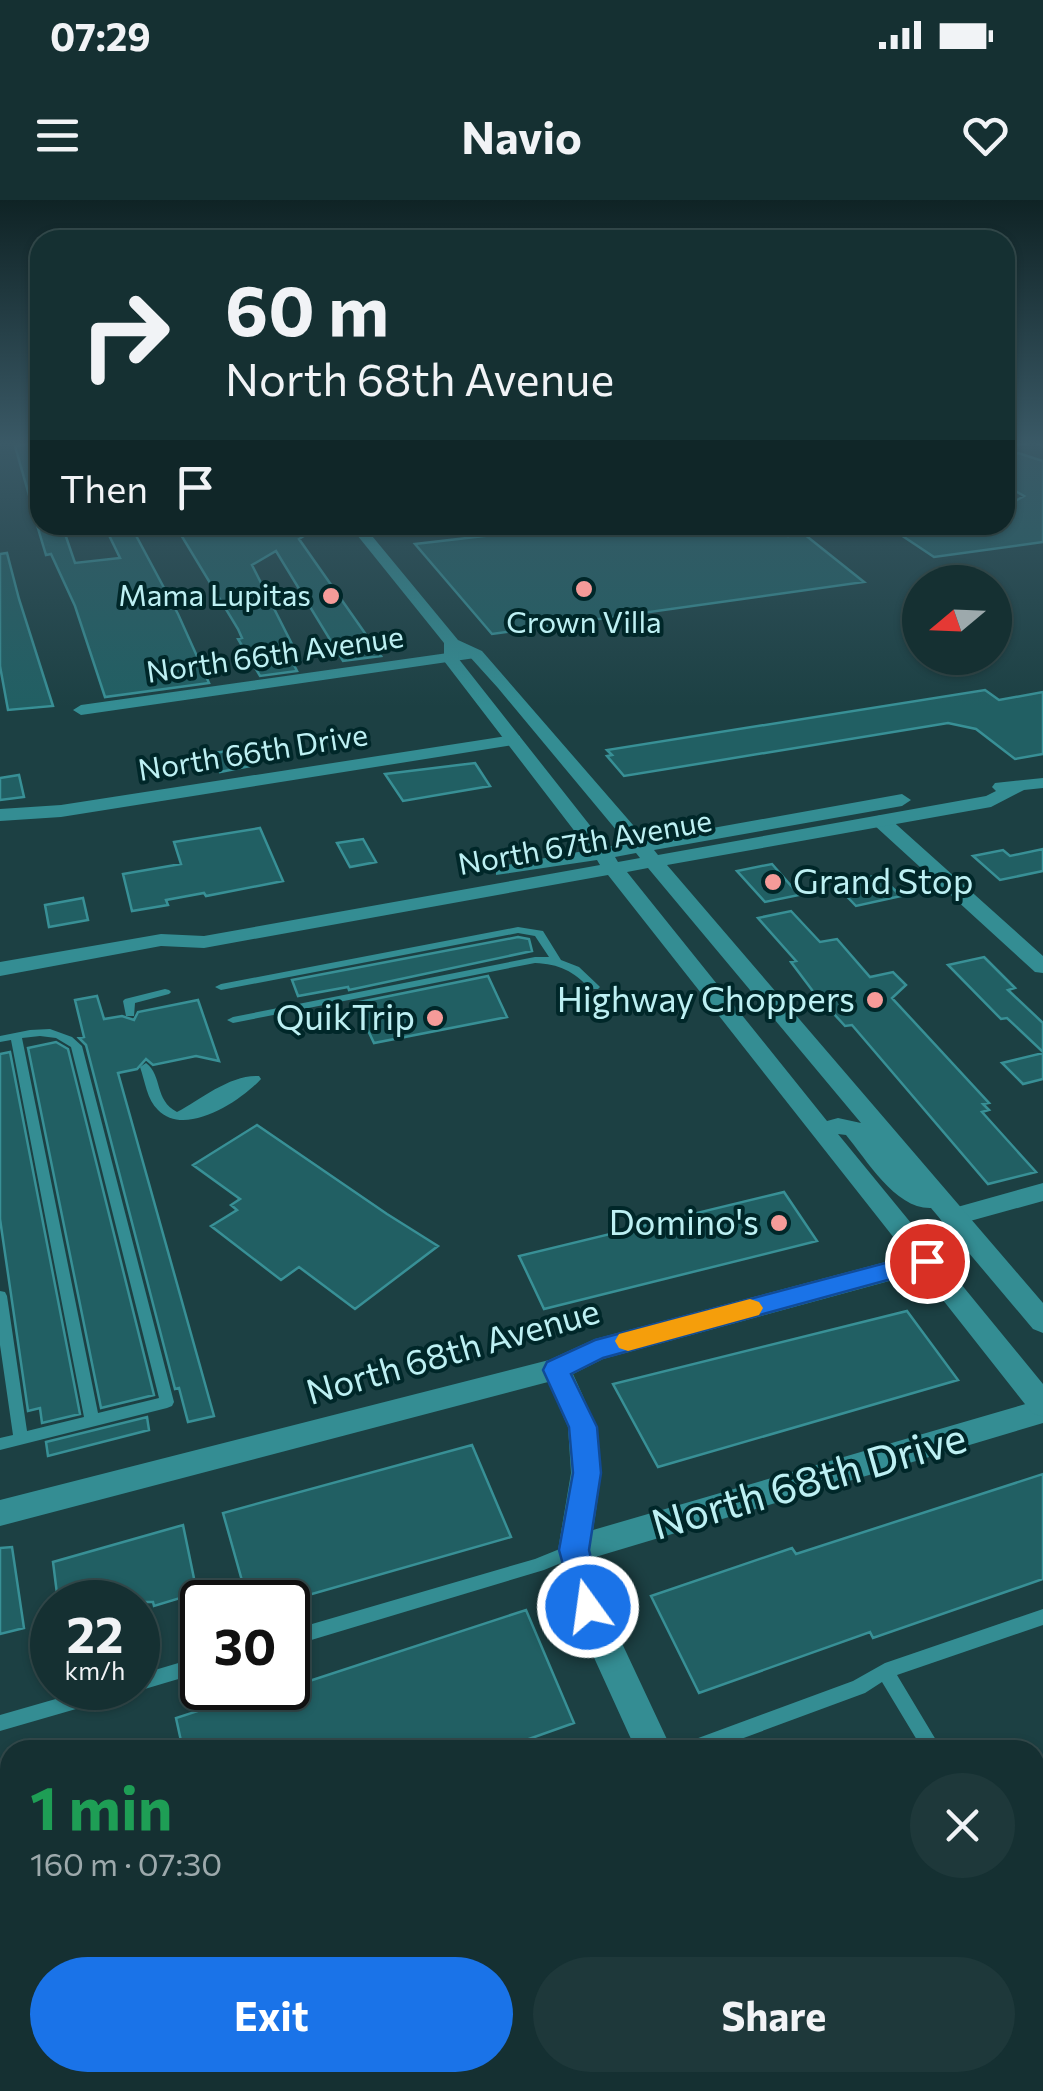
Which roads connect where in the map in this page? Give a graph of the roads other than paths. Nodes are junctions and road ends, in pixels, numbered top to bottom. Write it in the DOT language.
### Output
graph roads {
  1 [pos="364,535"];
  2 [pos="451,651"];
  3 [pos="81,710"];
  4 [pos="514,740"];
  5 [pos="1043,783"];
  6 [pos="1016,787"];
  7 [pos="0,815"];
  8 [pos="880,821"];
  9 [pos="645,854"];
  10 [pos="608,861"];
  11 [pos="556,960"];
  12 [pos="1043,968"];
  13 [pos="0,969"];
  14 [pos="221,987"];
  15 [pos="594,987"];
  16 [pos="165,992"];
  17 [pos="130,1014"];
  18 [pos="233,1020"];
  19 [pos="16,1036"];
  20 [pos="0,1039"];
  21 [pos="146,1066"];
  22 [pos="256,1079"];
  23 [pos="822,1130"];
  24 [pos="1043,1192"];
  25 [pos="952,1216"];
  26 [pos="927,1261"];
  27 [pos="0,1296"];
  28 [pos="1043,1322"];
  29 [pos="556,1370"];
  30 [pos="1043,1408"];
  31 [pos="92,1421"];
  32 [pos="21,1439"];
  33 [pos="0,1444"];
  34 [pos="0,1512"];
  35 [pos="574,1550"];
  36 [pos="1043,1617"];
  37 [pos="310,1633"];
  38 [pos="885,1671"];
  39 [pos="45,1710"];
  40 [pos="0,1723"];
  41 [pos="649,1740"];
  42 [pos="715,1740"];
  43 [pos="927,1740"];
  1 -- 2 [label="main road"];
  2 -- 3 [label="main road, North 66th Avenue"];
  2 -- 4 [label="main road"];
  2 -- 9 [label="main road, North 66th Avenue"];
  4 -- 7 [label="main road, North 66th Drive"];
  4 -- 10 [label="main road"];
  5 -- 6 [label="main road, North 67th Avenue"];
  6 -- 8 [label="main road, North 67th Avenue"];
  6 -- 9 [label="main road, North 67th Avenue"];
  8 -- 9 [label="main road, North 67th Avenue"];
  8 -- 12 [label="main road"];
  9 -- 10 [label="main road, North 67th Avenue"];
  9 -- 25 [label="main road"];
  10 -- 13 [label="main road, North 67th Avenue"];
  10 -- 23 [label="main road"];
  11 -- 14 [label="lane"];
  11 -- 15 [label="lane"];
  11 -- 18 [label="lane"];
  16 -- 17 [label="lane"];
  19 -- 20 [label="lane"];
  19 -- 31 [label="lane"];
  19 -- 31 [label="lane"];
  21 -- 22 [label="lane"];
  23 -- 25 [label="main road"];
  23 -- 26 [label="main road"];
  24 -- 25 [label="main road"];
  25 -- 28 [label="main road"];
  26 -- 29 [label="main road, North 68th Avenue"];
  26 -- 30 [label="main road"];
  27 -- 32 [label="lane"];
  29 -- 34 [label="main road, North 68th Avenue"];
  29 -- 35 [label="main road"];
  30 -- 35 [label="main road, North 68th Drive"];
  31 -- 32 [label="lane"];
  32 -- 33 [label="lane"];
  35 -- 37 [label="lane"];
  35 -- 41 [label="main road"];
  36 -- 38 [label="lane"];
  38 -- 42 [label="lane"];
  38 -- 43 [label="lane"];
  39 -- 40 [label="lane"];
}
